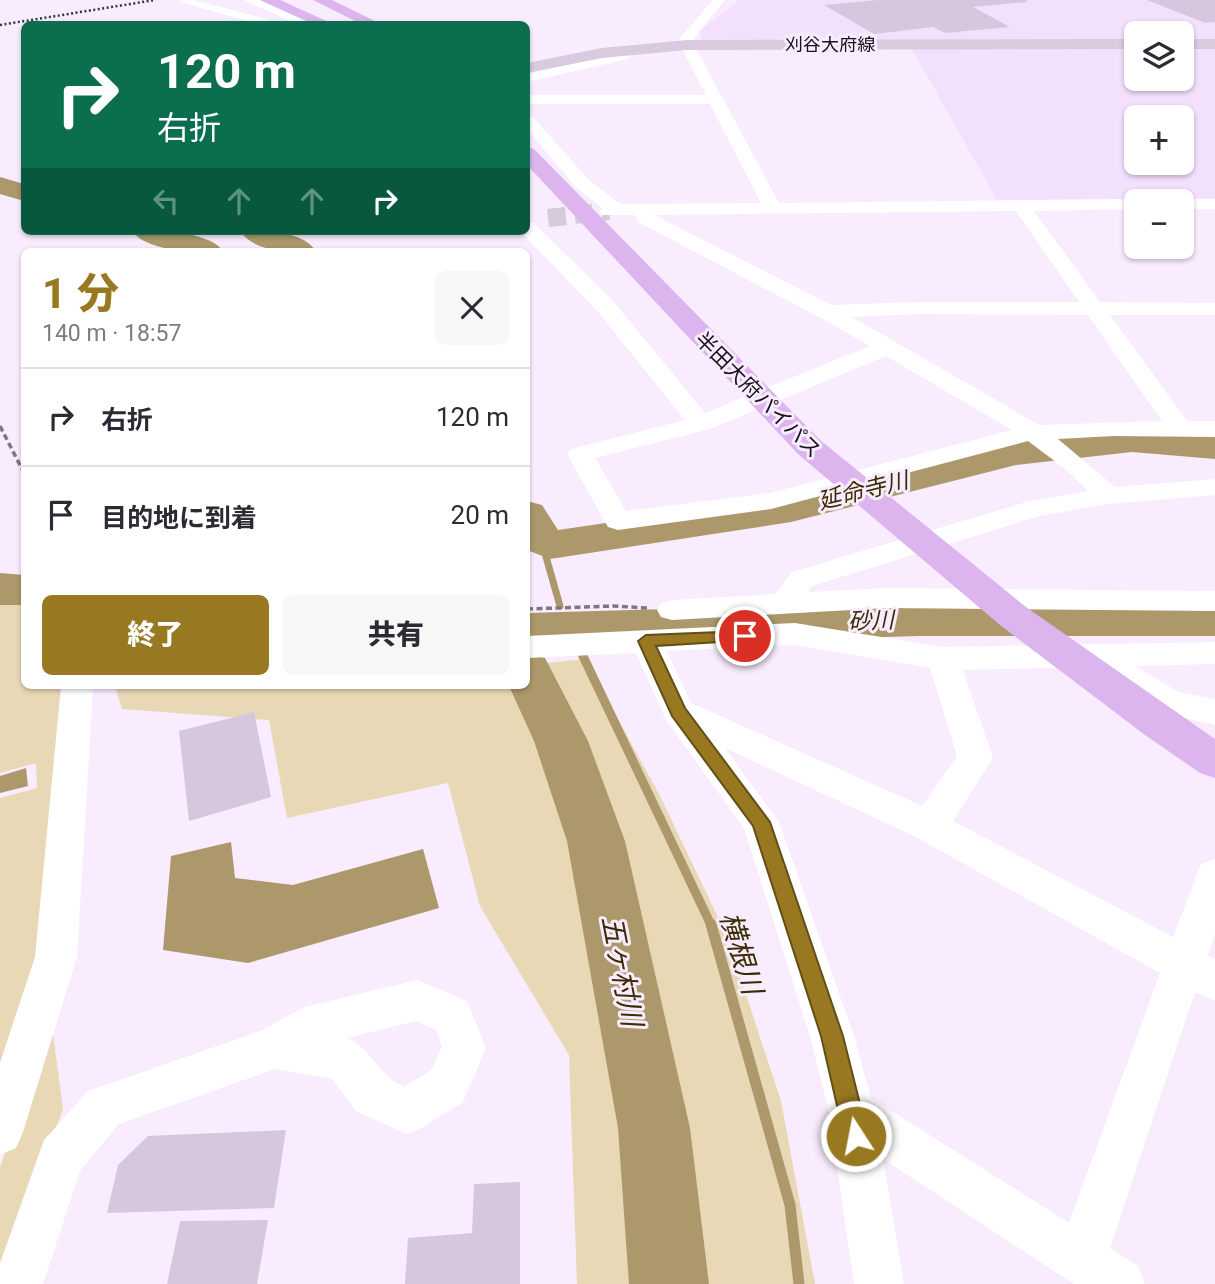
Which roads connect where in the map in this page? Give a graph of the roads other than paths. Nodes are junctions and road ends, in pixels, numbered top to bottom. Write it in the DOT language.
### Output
graph roads {
  1 [pos="250,0"];
  2 [pos="267,0"];
  3 [pos="303,0"];
  4 [pos="320,0"];
  5 [pos="719,0"];
  6 [pos="184,1"];
  7 [pos="257,21"];
  8 [pos="299,21"];
  9 [pos="318,21"];
  10 [pos="348,21"];
  11 [pos="366,21"];
  12 [pos="1124,44"];
  13 [pos="1194,44"];
  14 [pos="1215,44"];
  15 [pos="687,45"];
  16 [pos="627,50"];
  17 [pos="530,67"];
  18 [pos="530,77"];
  19 [pos="716,99"];
  20 [pos="530,100"];
  21 [pos="530,123"];
  22 [pos="530,138"];
  23 [pos="530,156"];
  24 [pos="530,190"];
  25 [pos="1020,204"];
  26 [pos="1124,204"];
  27 [pos="1194,204"];
  28 [pos="1215,204"];
  29 [pos="772,206"];
  30 [pos="644,209"];
  31 [pos="548,218"];
  32 [pos="530,223"];
  33 [pos="530,227"];
  34 [pos="1095,309"];
  35 [pos="1215,309"];
  36 [pos="827,312"];
  37 [pos="888,347"];
  38 [pos="754,391"];
  39 [pos="701,424"];
  40 [pos="1179,428"];
  41 [pos="1215,429"];
  42 [pos="1033,432"];
  43 [pos="1215,487"];
  44 [pos="1109,496"];
  45 [pos="1215,601"];
  46 [pos="786,602"];
  47 [pos="672,610"];
  48 [pos="795,633"];
  49 [pos="646,641"];
  50 [pos="530,647"];
  51 [pos="1215,653"];
  52 [pos="1093,655"];
  53 [pos="943,659"];
  54 [pos="77,689"];
  55 [pos="678,711"];
  56 [pos="1215,712"];
  57 [pos="1215,761"];
  58 [pos="929,826"];
  59 [pos="1215,876"];
  60 [pos="1199,972"];
  61 [pos="275,1047"];
  62 [pos="852,1112"];
  63 [pos="0,1132"];
  64 [pos="1101,1271"];
  65 [pos="18,1284"];
  66 [pos="879,1284"];
  1 -- 8 [label="street"];
  2 -- 9 [label="highway"];
  3 -- 10 [label="highway"];
  4 -- 11 [label="highway"];
  5 -- 15 [label="street"];
  6 -- 7 [label="street"];
  12 -- 15 [label="main road, 刈谷大府線"];
  13 -- 14 [label="main road"];
  15 -- 16 [label="main road, 刈谷大府線"];
  15 -- 19 [label="street"];
  16 -- 17 [label="main road, 刈谷大府線"];
  16 -- 18 [label="street"];
  19 -- 20 [label="street"];
  19 -- 29 [label="street"];
  21 -- 30 [label="street"];
  22 -- 38 [label="highway"];
  23 -- 38 [label="highway, 半田大府パイパス"];
  24 -- 38 [label="highway"];
  25 -- 26 [label="street"];
  25 -- 29 [label="street"];
  25 -- 34 [label="street"];
  27 -- 28 [label="street"];
  29 -- 30 [label="street"];
  30 -- 36 [label="street"];
  31 -- 32 [label="street"];
  33 -- 39 [label="street"];
  34 -- 35 [label="street"];
  34 -- 36 [label="street"];
  34 -- 40 [label="street"];
  36 -- 37 [label="street"];
  37 -- 39 [label="street"];
  37 -- 42 [label="street"];
  38 -- 57 [label="highway, 半田大府パイパス"];
  39 -- 42 [label="street"];
  40 -- 41 [label="street"];
  40 -- 42 [label="street"];
  42 -- 44 [label="street"];
  43 -- 44 [label="street"];
  44 -- 46 [label="street"];
  45 -- 46 [label="street"];
  46 -- 47 [label="street"];
  46 -- 48 [label="street"];
  48 -- 49 [label="street"];
  48 -- 53 [label="street"];
  49 -- 50 [label="street"];
  49 -- 55 [label="street"];
  51 -- 52 [label="street"];
  52 -- 53 [label="street"];
  52 -- 56 [label="street"];
  53 -- 58 [label="street"];
  54 -- 63 [label="street"];
  55 -- 58 [label="street"];
  55 -- 62 [label="street"];
  58 -- 60 [label="street"];
  59 -- 60 [label="street"];
  60 -- 64 [label="street"];
  61 -- 65 [label="street"];
  62 -- 64 [label="street"];
  62 -- 66 [label="street"];
}
